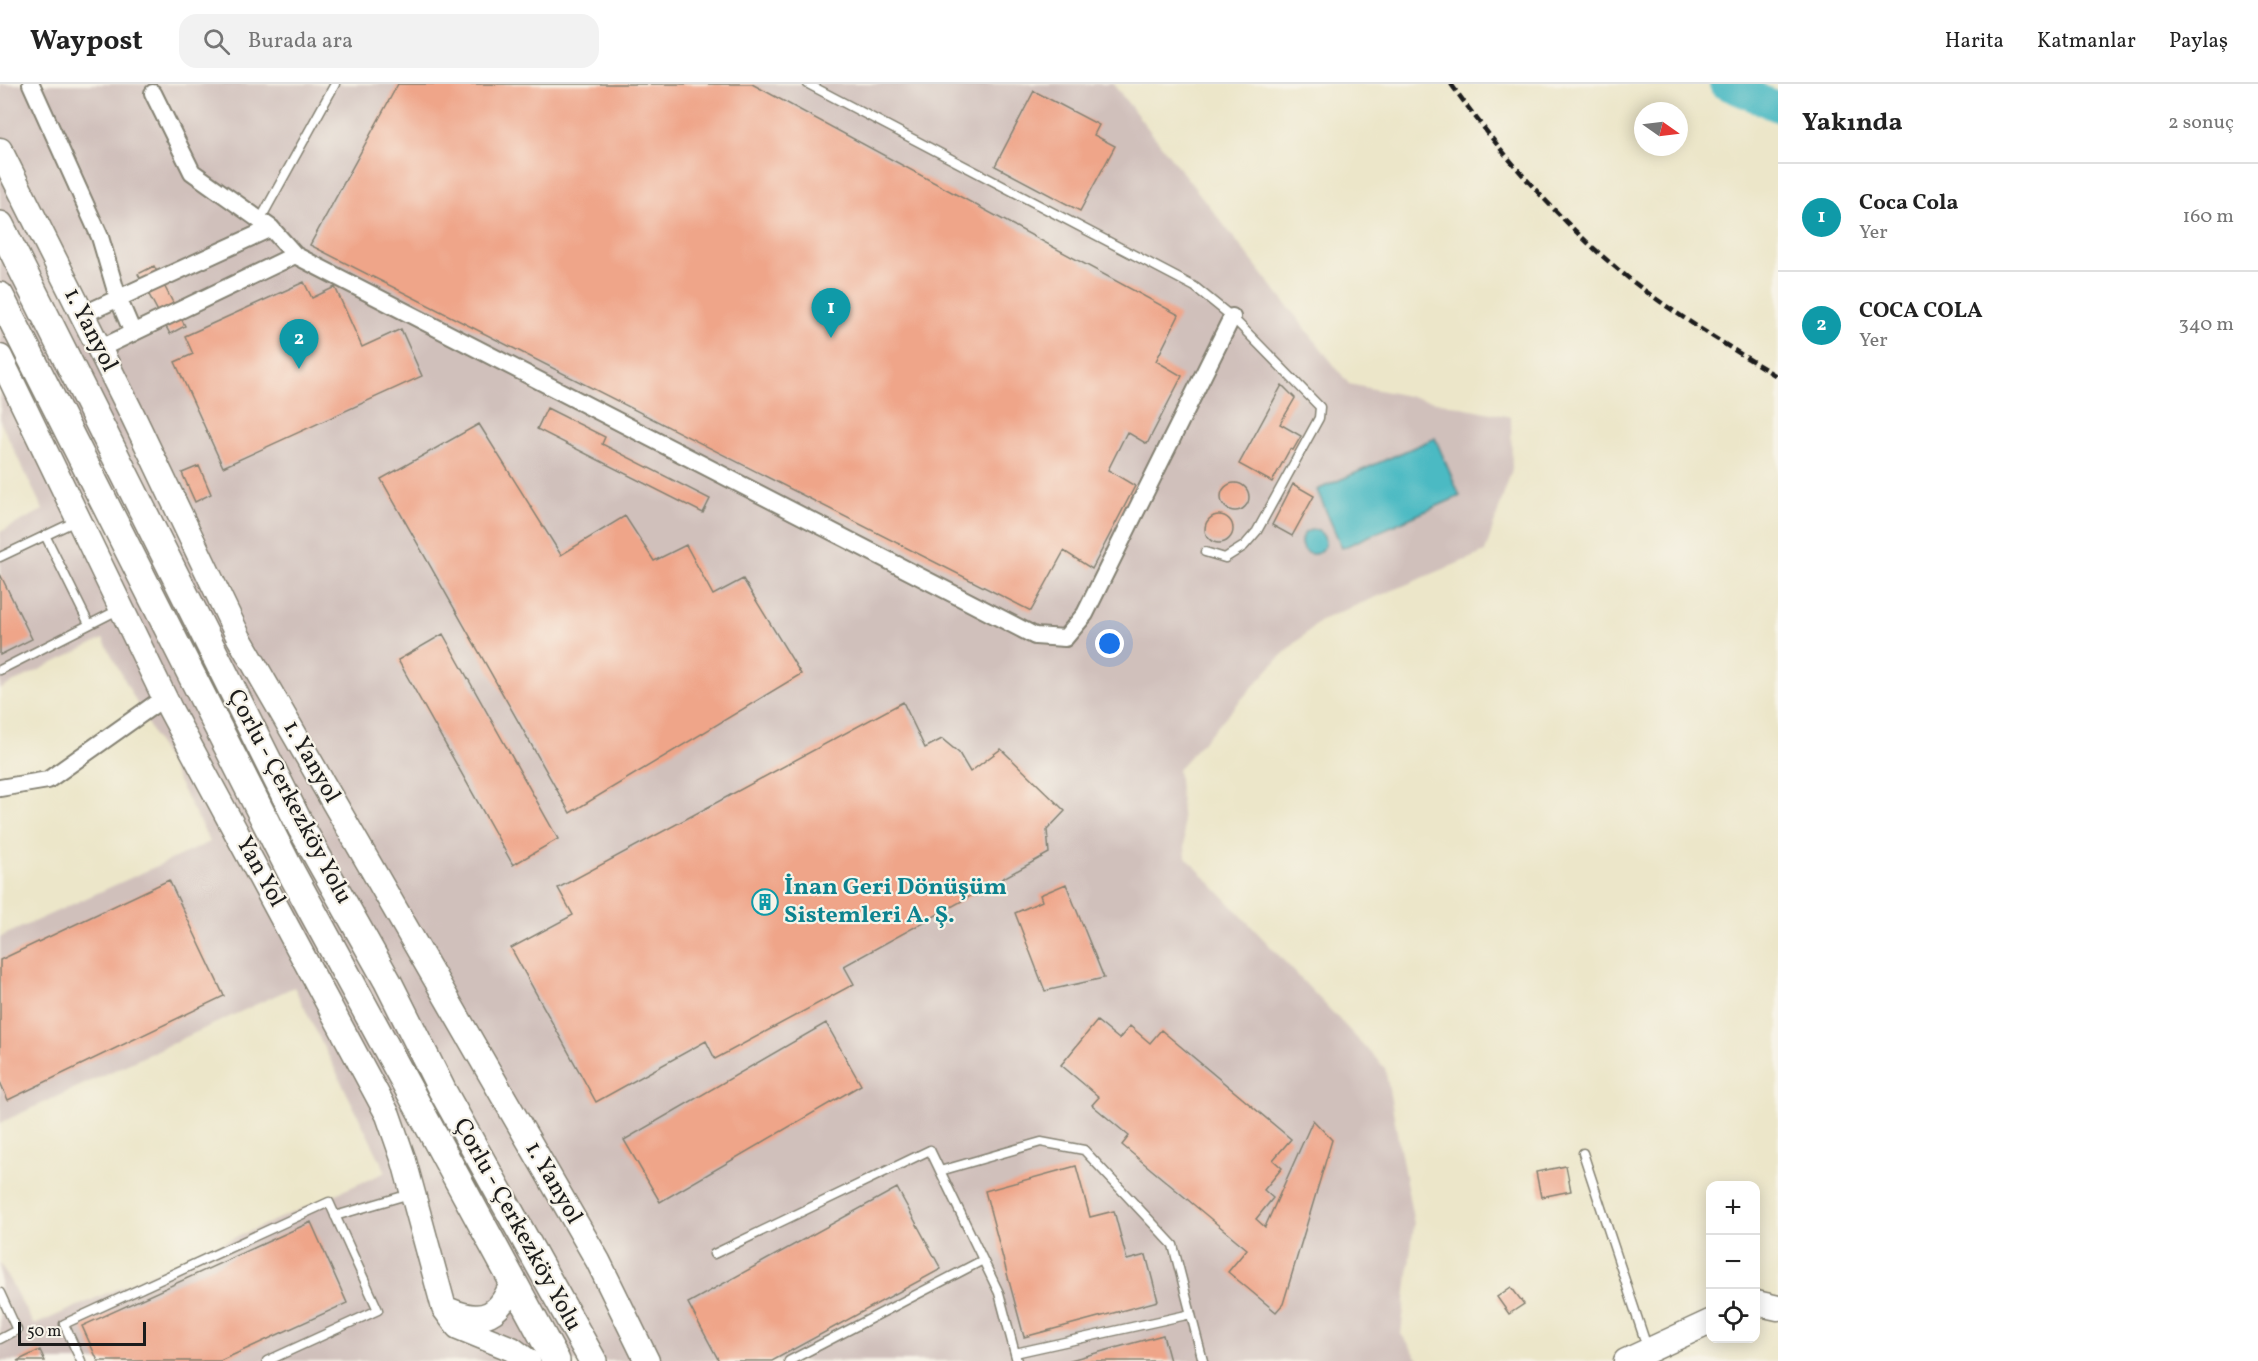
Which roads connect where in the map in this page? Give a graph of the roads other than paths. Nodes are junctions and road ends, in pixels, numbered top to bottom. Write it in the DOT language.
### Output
graph roads {
  1 [pos="32,84"];
  2 [pos="335,84"];
  3 [pos="808,84"];
  4 [pos="153,93"];
  5 [pos="0,150"];
  6 [pos="266,224"];
  7 [pos="0,225"];
  8 [pos="295,255"];
  9 [pos="0,296"];
  10 [pos="118,298"];
  11 [pos="82,315"];
  12 [pos="1233,317"];
  13 [pos="133,333"];
  14 [pos="99,349"];
  15 [pos="0,357"];
  16 [pos="79,519"];
  17 [pos="45,535"];
  18 [pos="1205,552"];
  19 [pos="0,557"];
  20 [pos="122,608"];
  21 [pos="89,624"];
  22 [pos="0,670"];
  23 [pos="165,697"];
  24 [pos="0,788"];
  25 [pos="1583,1153"];
  26 [pos="940,1171"];
  27 [pos="413,1193"];
  28 [pos="336,1216"];
  29 [pos="714,1254"];
  30 [pos="983,1260"];
  31 [pos="513,1280"];
  32 [pos="0,1293"];
  33 [pos="1760,1304"];
  34 [pos="444,1308"];
  35 [pos="1778,1308"];
  36 [pos="1191,1314"];
  37 [pos="1706,1324"];
  38 [pos="0,1339"];
  39 [pos="1648,1351"];
  40 [pos="1016,1357"];
  41 [pos="81,1361"];
  42 [pos="267,1361"];
  43 [pos="528,1361"];
  44 [pos="556,1361"];
  45 [pos="593,1361"];
  46 [pos="647,1361"];
  47 [pos="789,1361"];
  48 [pos="1203,1361"];
  49 [pos="1626,1361"];
  1 -- 10 [label="street"];
  2 -- 6 [label="lane"];
  3 -- 12 [label="lane"];
  4 -- 6 [label="street"];
  5 -- 11 [label="main road, 1. Yanyol"];
  6 -- 8 [label="street"];
  6 -- 10 [label="street"];
  7 -- 45 [label="main road, Çorlu - Çerkezköy Yolu"];
  8 -- 12 [label="street"];
  8 -- 13 [label="street"];
  9 -- 31 [label="main road, Çorlu - Çerkezköy Yolu"];
  10 -- 11 [label="street"];
  10 -- 13 [label="street"];
  11 -- 14 [label="main road, 1. Yanyol"];
  12 -- 18 [label="lane"];
  13 -- 14 [label="street"];
  14 -- 46 [label="main road, 1. Yanyol"];
  15 -- 16 [label="main road, Yan Yol"];
  16 -- 17 [label="lane"];
  16 -- 20 [label="main road, Yan Yol"];
  17 -- 19 [label="lane"];
  17 -- 21 [label="lane"];
  20 -- 21 [label="lane"];
  20 -- 23 [label="main road, Yan Yol"];
  21 -- 22 [label="lane"];
  23 -- 24 [label="street"];
  23 -- 27 [label="main road, Yan Yol"];
  25 -- 39 [label="lane"];
  26 -- 29 [label="lane"];
  26 -- 30 [label="lane"];
  26 -- 36 [label="lane"];
  27 -- 28 [label="lane"];
  27 -- 34 [label="main road, Yan Yol"];
  28 -- 41 [label="lane"];
  28 -- 42 [label="lane"];
  30 -- 40 [label="lane"];
  30 -- 47 [label="lane"];
  31 -- 34 [label="main road"];
  31 -- 44 [label="main road, Çorlu - Çerkezköy Yolu"];
  32 -- 38 [label="lane"];
  33 -- 35 [label="main road"];
  34 -- 43 [label="main road, Yan Yol"];
  36 -- 40 [label="lane"];
  36 -- 48 [label="lane"];
  37 -- 39 [label="main road"];
  39 -- 49 [label="main road"];
}
